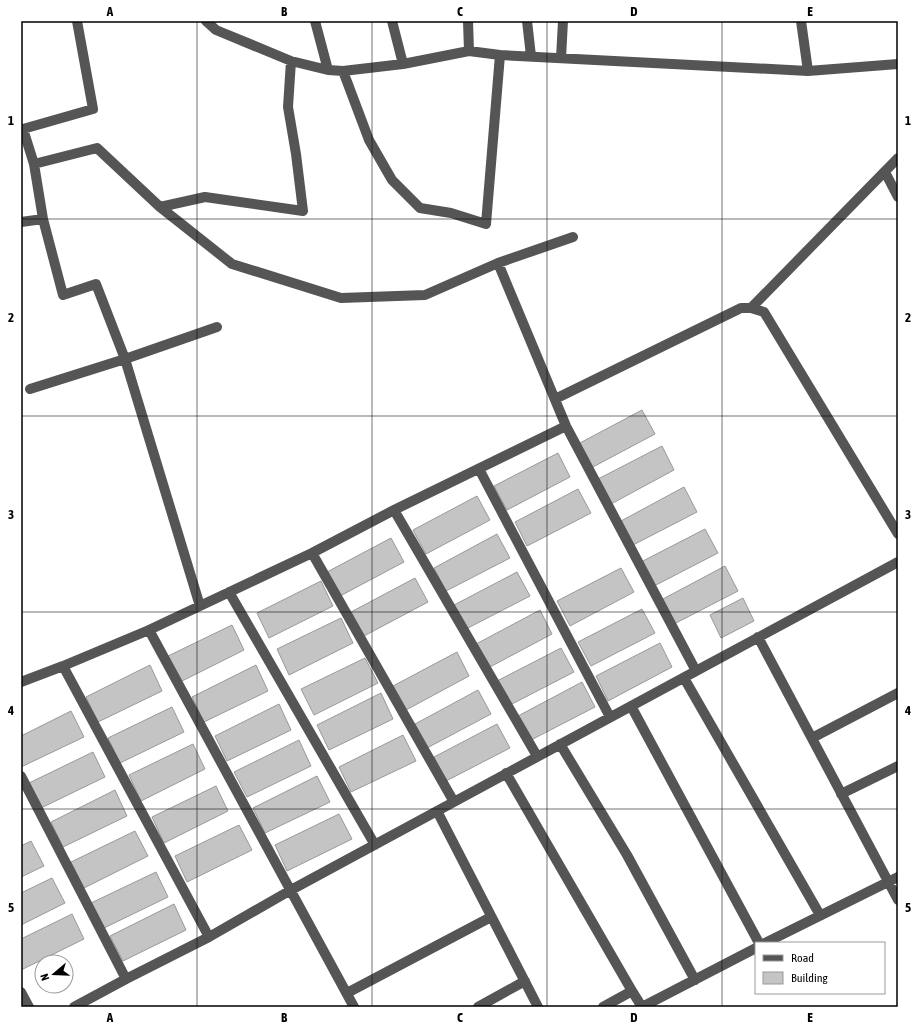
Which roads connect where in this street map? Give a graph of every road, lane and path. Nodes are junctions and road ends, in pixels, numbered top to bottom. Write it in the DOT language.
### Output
graph roads {
  1 [pos="77,21"];
  2 [pos="206,21"];
  3 [pos="315,21"];
  4 [pos="392,21"];
  5 [pos="468,21"];
  6 [pos="527,21"];
  7 [pos="563,21"];
  8 [pos="801,21"];
  9 [pos="469,51"];
  10 [pos="500,55"];
  11 [pos="531,56"];
  12 [pos="561,58"];
  13 [pos="292,61"];
  14 [pos="403,64"];
  15 [pos="898,64"];
  16 [pos="328,70"];
  17 [pos="343,71"];
  18 [pos="808,72"];
  19 [pos="22,127"];
  20 [pos="898,158"];
  21 [pos="34,164"];
  22 [pos="885,172"];
  23 [pos="898,197"];
  24 [pos="160,207"];
  25 [pos="43,219"];
  26 [pos="21,222"];
  27 [pos="573,237"];
  28 [pos="498,262"];
  29 [pos="751,308"];
  30 [pos="217,327"];
  31 [pos="125,359"];
  32 [pos="30,389"];
  33 [pos="555,399"];
  34 [pos="566,426"];
  35 [pos="479,469"];
  36 [pos="394,510"];
  37 [pos="898,534"];
  38 [pos="312,553"];
  39 [pos="898,562"];
  40 [pos="229,592"];
  41 [pos="200,606"];
  42 [pos="149,630"];
  43 [pos="758,637"];
  44 [pos="62,666"];
  45 [pos="696,671"];
  46 [pos="684,678"];
  47 [pos="21,682"];
  48 [pos="898,693"];
  49 [pos="631,706"];
  50 [pos="610,717"];
  51 [pos="812,738"];
  52 [pos="560,744"];
  53 [pos="537,756"];
  54 [pos="898,766"];
  55 [pos="506,773"];
  56 [pos="21,776"];
  57 [pos="841,794"];
  58 [pos="454,802"];
  59 [pos="437,811"];
  60 [pos="375,845"];
  61 [pos="898,877"];
  62 [pos="888,882"];
  63 [pos="291,890"];
  64 [pos="898,900"];
  65 [pos="820,915"];
  66 [pos="491,917"];
  67 [pos="209,937"];
  68 [pos="758,942"];
  69 [pos="767,942"];
  70 [pos="755,949"];
  71 [pos="126,979"];
  72 [pos="695,980"];
  73 [pos="525,981"];
  74 [pos="632,991"];
  75 [pos="21,992"];
  76 [pos="347,993"];
  77 [pos="29,1007"];
  78 [pos="74,1007"];
  79 [pos="354,1007"];
  80 [pos="478,1007"];
  81 [pos="538,1007"];
  82 [pos="603,1007"];
  1 -- 19 [label="street"];
  2 -- 13 [label="street"];
  3 -- 16 [label="street"];
  4 -- 14 [label="street"];
  5 -- 9 [label="street"];
  6 -- 11 [label="street"];
  7 -- 12 [label="street"];
  8 -- 18 [label="street"];
  9 -- 10 [label="street"];
  9 -- 14 [label="street"];
  10 -- 11 [label="street"];
  10 -- 17 [label="street"];
  11 -- 12 [label="street"];
  12 -- 18 [label="street"];
  13 -- 16 [label="street"];
  13 -- 24 [label="street"];
  14 -- 17 [label="street"];
  15 -- 18 [label="street"];
  16 -- 17 [label="street"];
  19 -- 21 [label="street"];
  20 -- 22 [label="street"];
  21 -- 24 [label="street"];
  21 -- 25 [label="street"];
  22 -- 23 [label="street"];
  22 -- 29 [label="street"];
  24 -- 28 [label="street"];
  25 -- 26 [label="street"];
  25 -- 31 [label="street"];
  27 -- 28 [label="street"];
  28 -- 33 [label="street"];
  29 -- 33 [label="street"];
  29 -- 37 [label="street"];
  30 -- 31 [label="street"];
  31 -- 32 [label="street"];
  31 -- 41 [label="street"];
  33 -- 34 [label="street"];
  34 -- 35 [label="street"];
  34 -- 45 [label="street"];
  35 -- 36 [label="street"];
  35 -- 50 [label="street"];
  36 -- 38 [label="street"];
  36 -- 53 [label="street"];
  38 -- 40 [label="street"];
  38 -- 58 [label="street"];
  39 -- 43 [label="street"];
  40 -- 41 [label="street"];
  40 -- 60 [label="street"];
  41 -- 42 [label="street"];
  42 -- 44 [label="street"];
  42 -- 63 [label="street"];
  43 -- 45 [label="street"];
  43 -- 51 [label="street"];
  44 -- 47 [label="street"];
  44 -- 67 [label="street"];
  45 -- 46 [label="street"];
  46 -- 49 [label="street"];
  46 -- 65 [label="street"];
  48 -- 51 [label="street"];
  49 -- 50 [label="street"];
  49 -- 68 [label="street"];
  50 -- 52 [label="street"];
  51 -- 57 [label="street"];
  52 -- 53 [label="street"];
  52 -- 72 [label="street"];
  53 -- 55 [label="street"];
  54 -- 57 [label="street"];
  55 -- 58 [label="street"];
  55 -- 74 [label="street"];
  56 -- 71 [label="street"];
  57 -- 62 [label="street"];
  58 -- 59 [label="street"];
  59 -- 60 [label="street"];
  59 -- 66 [label="street"];
  60 -- 63 [label="street"];
  61 -- 62 [label="street"];
  62 -- 64 [label="street"];
  62 -- 65 [label="street"];
  63 -- 67 [label="street"];
  63 -- 76 [label="street"];
  65 -- 69 [label="street"];
  66 -- 73 [label="street"];
  66 -- 76 [label="street"];
  67 -- 71 [label="street"];
  70 -- 72 [label="street"];
  71 -- 78 [label="street"];
  72 -- 74 [label="street"];
  73 -- 80 [label="street"];
  73 -- 81 [label="street"];
  74 -- 82 [label="street"];
  75 -- 77 [label="street"];
  76 -- 79 [label="street"];
}
